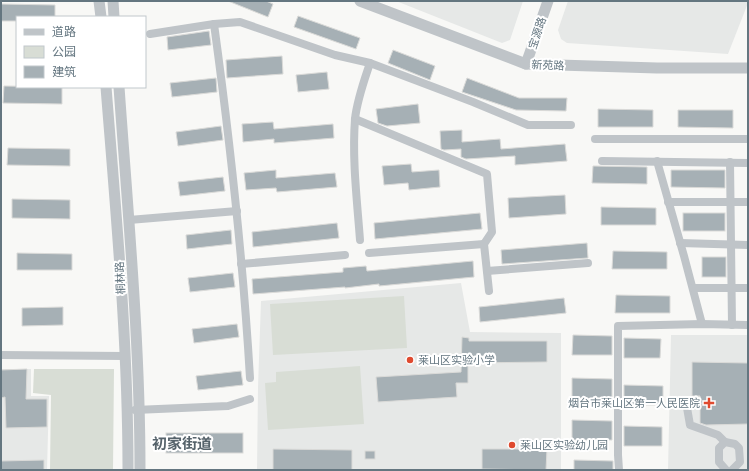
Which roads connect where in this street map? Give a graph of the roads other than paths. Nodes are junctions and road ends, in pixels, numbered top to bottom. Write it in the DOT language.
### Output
graph roads {
  1 [pos="99,1"];
  2 [pos="113,1"];
  3 [pos="360,1"];
  4 [pos="548,1"];
  5 [pos="101,16"];
  6 [pos="114,16"];
  7 [pos="214,24"];
  8 [pos="150,34"];
  9 [pos="370,63"];
  10 [pos="526,64"];
  11 [pos="748,68"];
  12 [pos="106,88"];
  13 [pos="119,88"];
  14 [pos="355,119"];
  15 [pos="571,125"];
  16 [pos="595,139"];
  17 [pos="748,139"];
  18 [pos="602,161"];
  19 [pos="657,162"];
  20 [pos="730,162"];
  21 [pos="748,163"];
  22 [pos="730,201"];
  23 [pos="668,202"];
  24 [pos="748,202"];
  25 [pos="237,211"];
  26 [pos="129,220"];
  27 [pos="360,240"];
  28 [pos="680,243"];
  29 [pos="484,244"];
  30 [pos="732,244"];
  31 [pos="748,244"];
  32 [pos="369,253"];
  33 [pos="345,255"];
  34 [pos="588,263"];
  35 [pos="242,264"];
  36 [pos="487,271"];
  37 [pos="692,288"];
  38 [pos="732,288"];
  39 [pos="748,288"];
  40 [pos="489,291"];
  41 [pos="702,324"];
  42 [pos="732,325"];
  43 [pos="748,325"];
  44 [pos="1,355"];
  45 [pos="124,356"];
  46 [pos="250,378"];
  47 [pos="250,399"];
  48 [pos="686,402"];
  49 [pos="128,410"];
  50 [pos="140,410"];
  51 [pos="725,442"];
  52 [pos="128,470"];
  53 [pos="140,470"];
  54 [pos="620,470"];
  55 [pos="726,470"];
  56 [pos="732,470"];
  1 -- 5 [label="street"];
  2 -- 6 [label="street"];
  3 -- 10 [label="street, 新苑路"];
  4 -- 10 [label="street, 宝源路"];
  7 -- 8 [label="street"];
  7 -- 9 [label="street"];
  7 -- 25 [label="street"];
  9 -- 14 [label="street"];
  9 -- 15 [label="street"];
  10 -- 11 [label="street, 新苑路"];
  12 -- 45 [label="street, 桐林路"];
  13 -- 26 [label="street, 桐林路"];
  14 -- 27 [label="street"];
  14 -- 29 [label="street"];
  16 -- 17 [label="street"];
  18 -- 19 [label="street"];
  19 -- 20 [label="street"];
  19 -- 23 [label="street"];
  20 -- 21 [label="street"];
  20 -- 22 [label="street"];
  22 -- 23 [label="street"];
  22 -- 24 [label="street"];
  22 -- 30 [label="street"];
  23 -- 28 [label="street"];
  25 -- 26 [label="street"];
  25 -- 35 [label="street"];
  26 -- 50 [label="street, 桐林路"];
  28 -- 30 [label="street"];
  28 -- 37 [label="street"];
  29 -- 32 [label="street"];
  29 -- 36 [label="street"];
  30 -- 31 [label="street"];
  30 -- 38 [label="street"];
  33 -- 35 [label="street"];
  34 -- 36 [label="street"];
  35 -- 46 [label="street"];
  36 -- 40 [label="street"];
  37 -- 38 [label="street"];
  37 -- 41 [label="street"];
  38 -- 39 [label="street"];
  38 -- 42 [label="street"];
  41 -- 42 [label="street"];
  41 -- 54 [label="street"];
  42 -- 43 [label="street"];
  44 -- 45 [label="street"];
  45 -- 49 [label="street, 桐林路"];
  47 -- 50 [label="street"];
  48 -- 51 [label="street"];
  49 -- 50 [label="street"];
  49 -- 52 [label="street, 桐林路"];
  50 -- 53 [label="street, 桐林路"];
  51 -- 55 [label="street"];
  51 -- 56 [label="street"];
}
